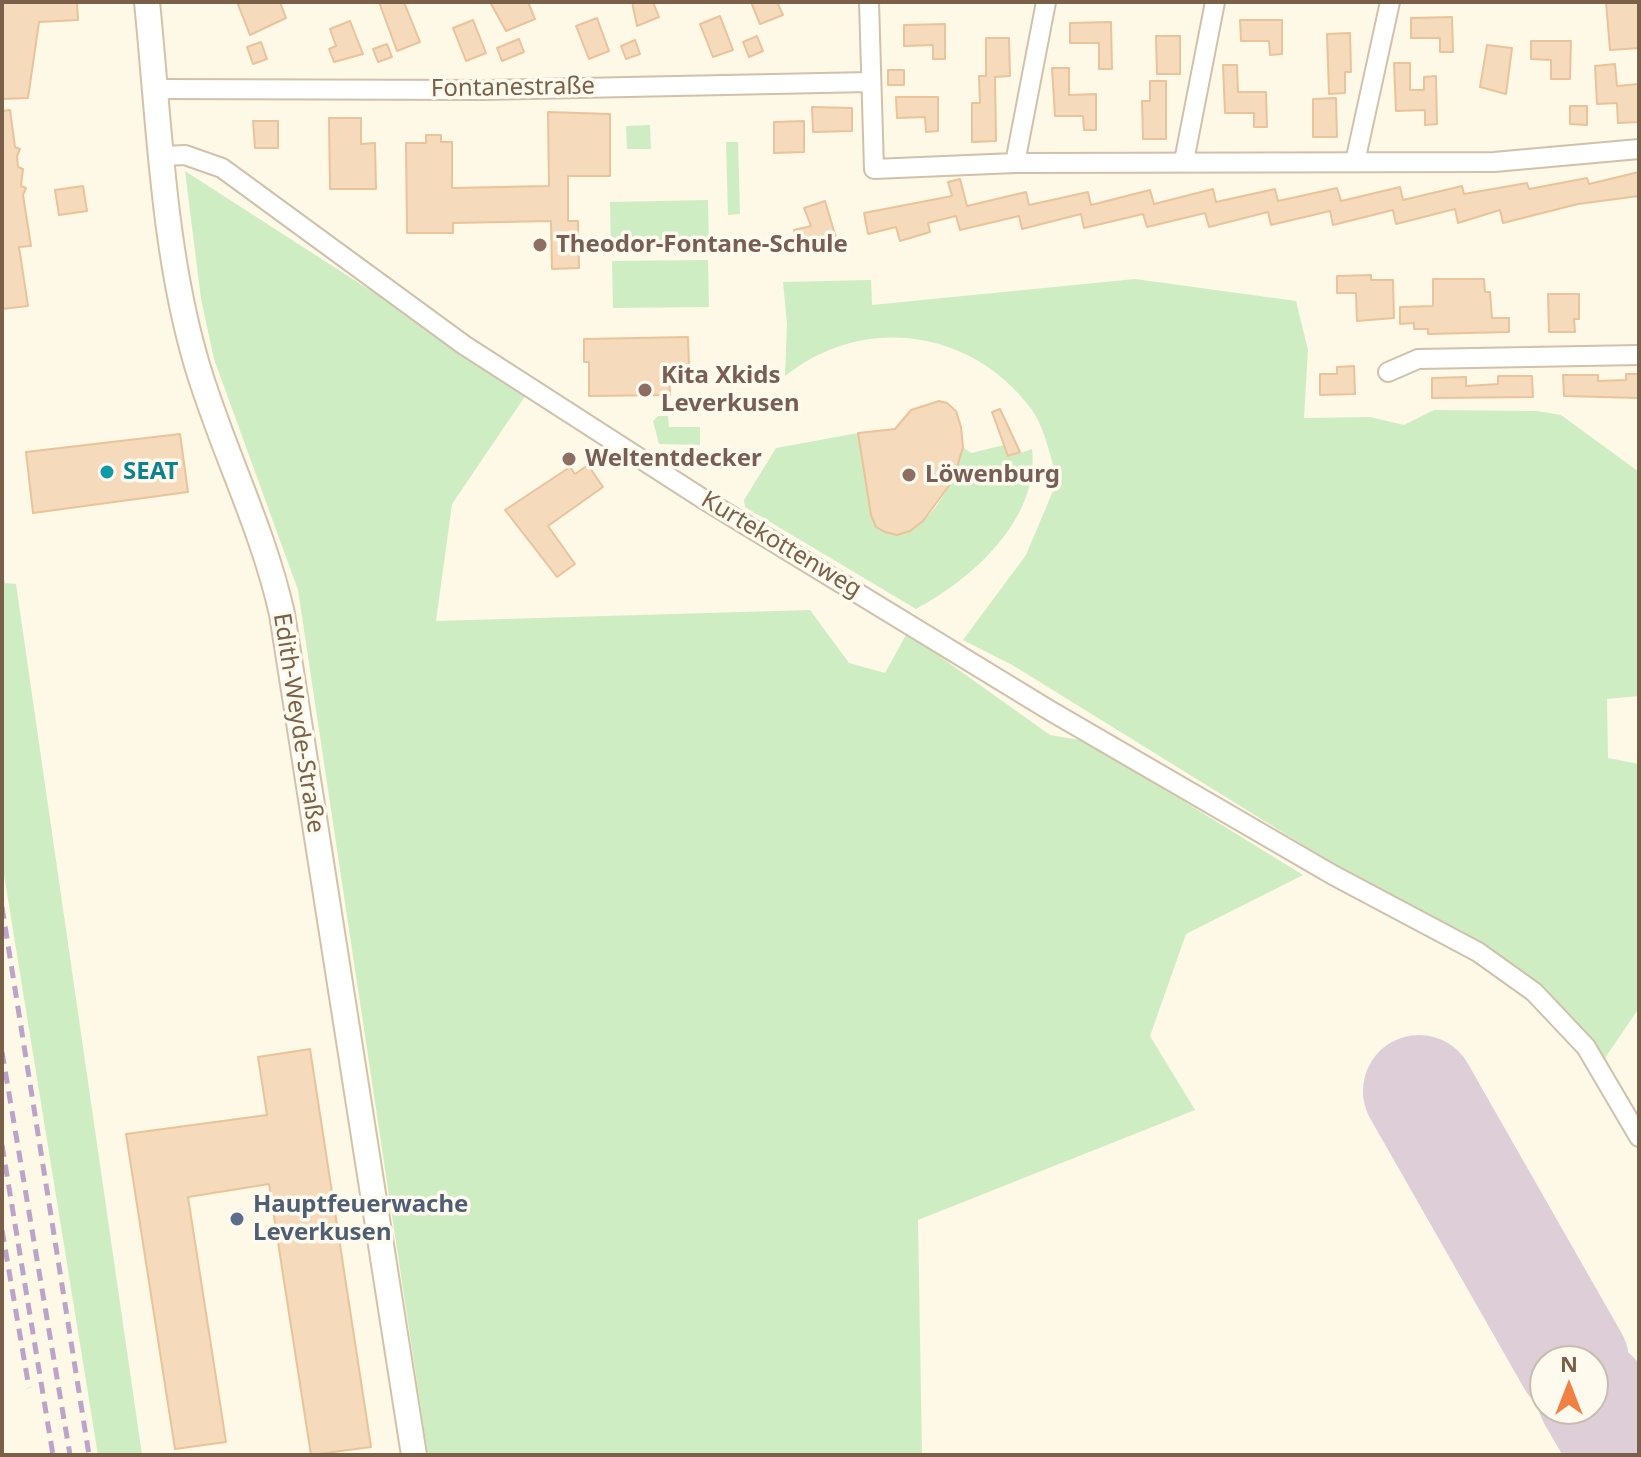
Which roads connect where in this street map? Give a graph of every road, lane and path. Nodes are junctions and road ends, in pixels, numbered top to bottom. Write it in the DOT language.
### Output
graph roads {
  1 [pos="147,2"];
  2 [pos="869,2"];
  3 [pos="1046,2"];
  4 [pos="1215,2"];
  5 [pos="1390,2"];
  6 [pos="870,82"];
  7 [pos="156,89"];
  8 [pos="1639,149"];
  9 [pos="163,156"];
  10 [pos="1184,161"];
  11 [pos="1355,162"];
  12 [pos="1015,163"];
  13 [pos="1639,355"];
  14 [pos="1388,372"];
  15 [pos="1639,1137"];
  16 [pos="414,1455"];
  1 -- 7 [label="street, Edith-Weyde-Straße"];
  2 -- 6 [label="street"];
  3 -- 12 [label="street"];
  4 -- 10 [label="street"];
  5 -- 11 [label="street"];
  6 -- 7 [label="street, Fontanestraße"];
  6 -- 12 [label="street"];
  7 -- 9 [label="street, Edith-Weyde-Straße"];
  8 -- 11 [label="street"];
  9 -- 15 [label="street, Kurtekottenweg"];
  9 -- 16 [label="street, Edith-Weyde-Straße"];
  10 -- 11 [label="street"];
  10 -- 12 [label="street"];
  13 -- 14 [label="street"];
}
